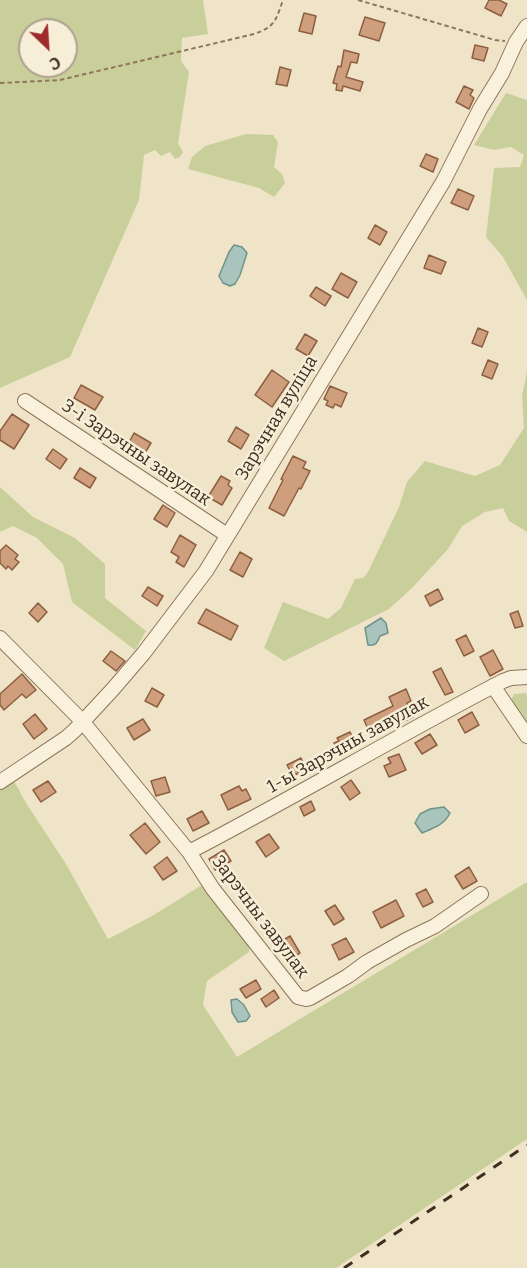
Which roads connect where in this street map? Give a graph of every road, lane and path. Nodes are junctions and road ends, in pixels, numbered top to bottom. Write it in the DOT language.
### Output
graph roads {
  1 [pos="283,0"];
  2 [pos="358,0"];
  3 [pos="527,26"];
  4 [pos="516,42"];
  5 [pos="0,83"];
  6 [pos="25,401"];
  7 [pos="227,536"];
  8 [pos="0,638"];
  9 [pos="527,677"];
  10 [pos="493,686"];
  11 [pos="82,721"];
  12 [pos="527,736"];
  13 [pos="0,782"];
  14 [pos="189,852"];
  15 [pos="481,894"];
  1 -- 5 [label="path"];
  2 -- 4 [label="path"];
  3 -- 4 [label="street, Зарэчная вуліца"];
  4 -- 7 [label="street, Зарэчная вуліца"];
  6 -- 7 [label="street, 3-і Зарэчны завулак"];
  7 -- 11 [label="street, Зарэчная вуліца"];
  8 -- 11 [label="street, Зарэчны завулак"];
  9 -- 10 [label="street, 1-ы Зарэчны завулак"];
  10 -- 12 [label="street"];
  10 -- 14 [label="street, 1-ы Зарэчны завулак"];
  11 -- 13 [label="street, Зарэчная вуліца"];
  11 -- 14 [label="street, Зарэчны завулак"];
  14 -- 15 [label="street, Зарэчны завулак"];
}
